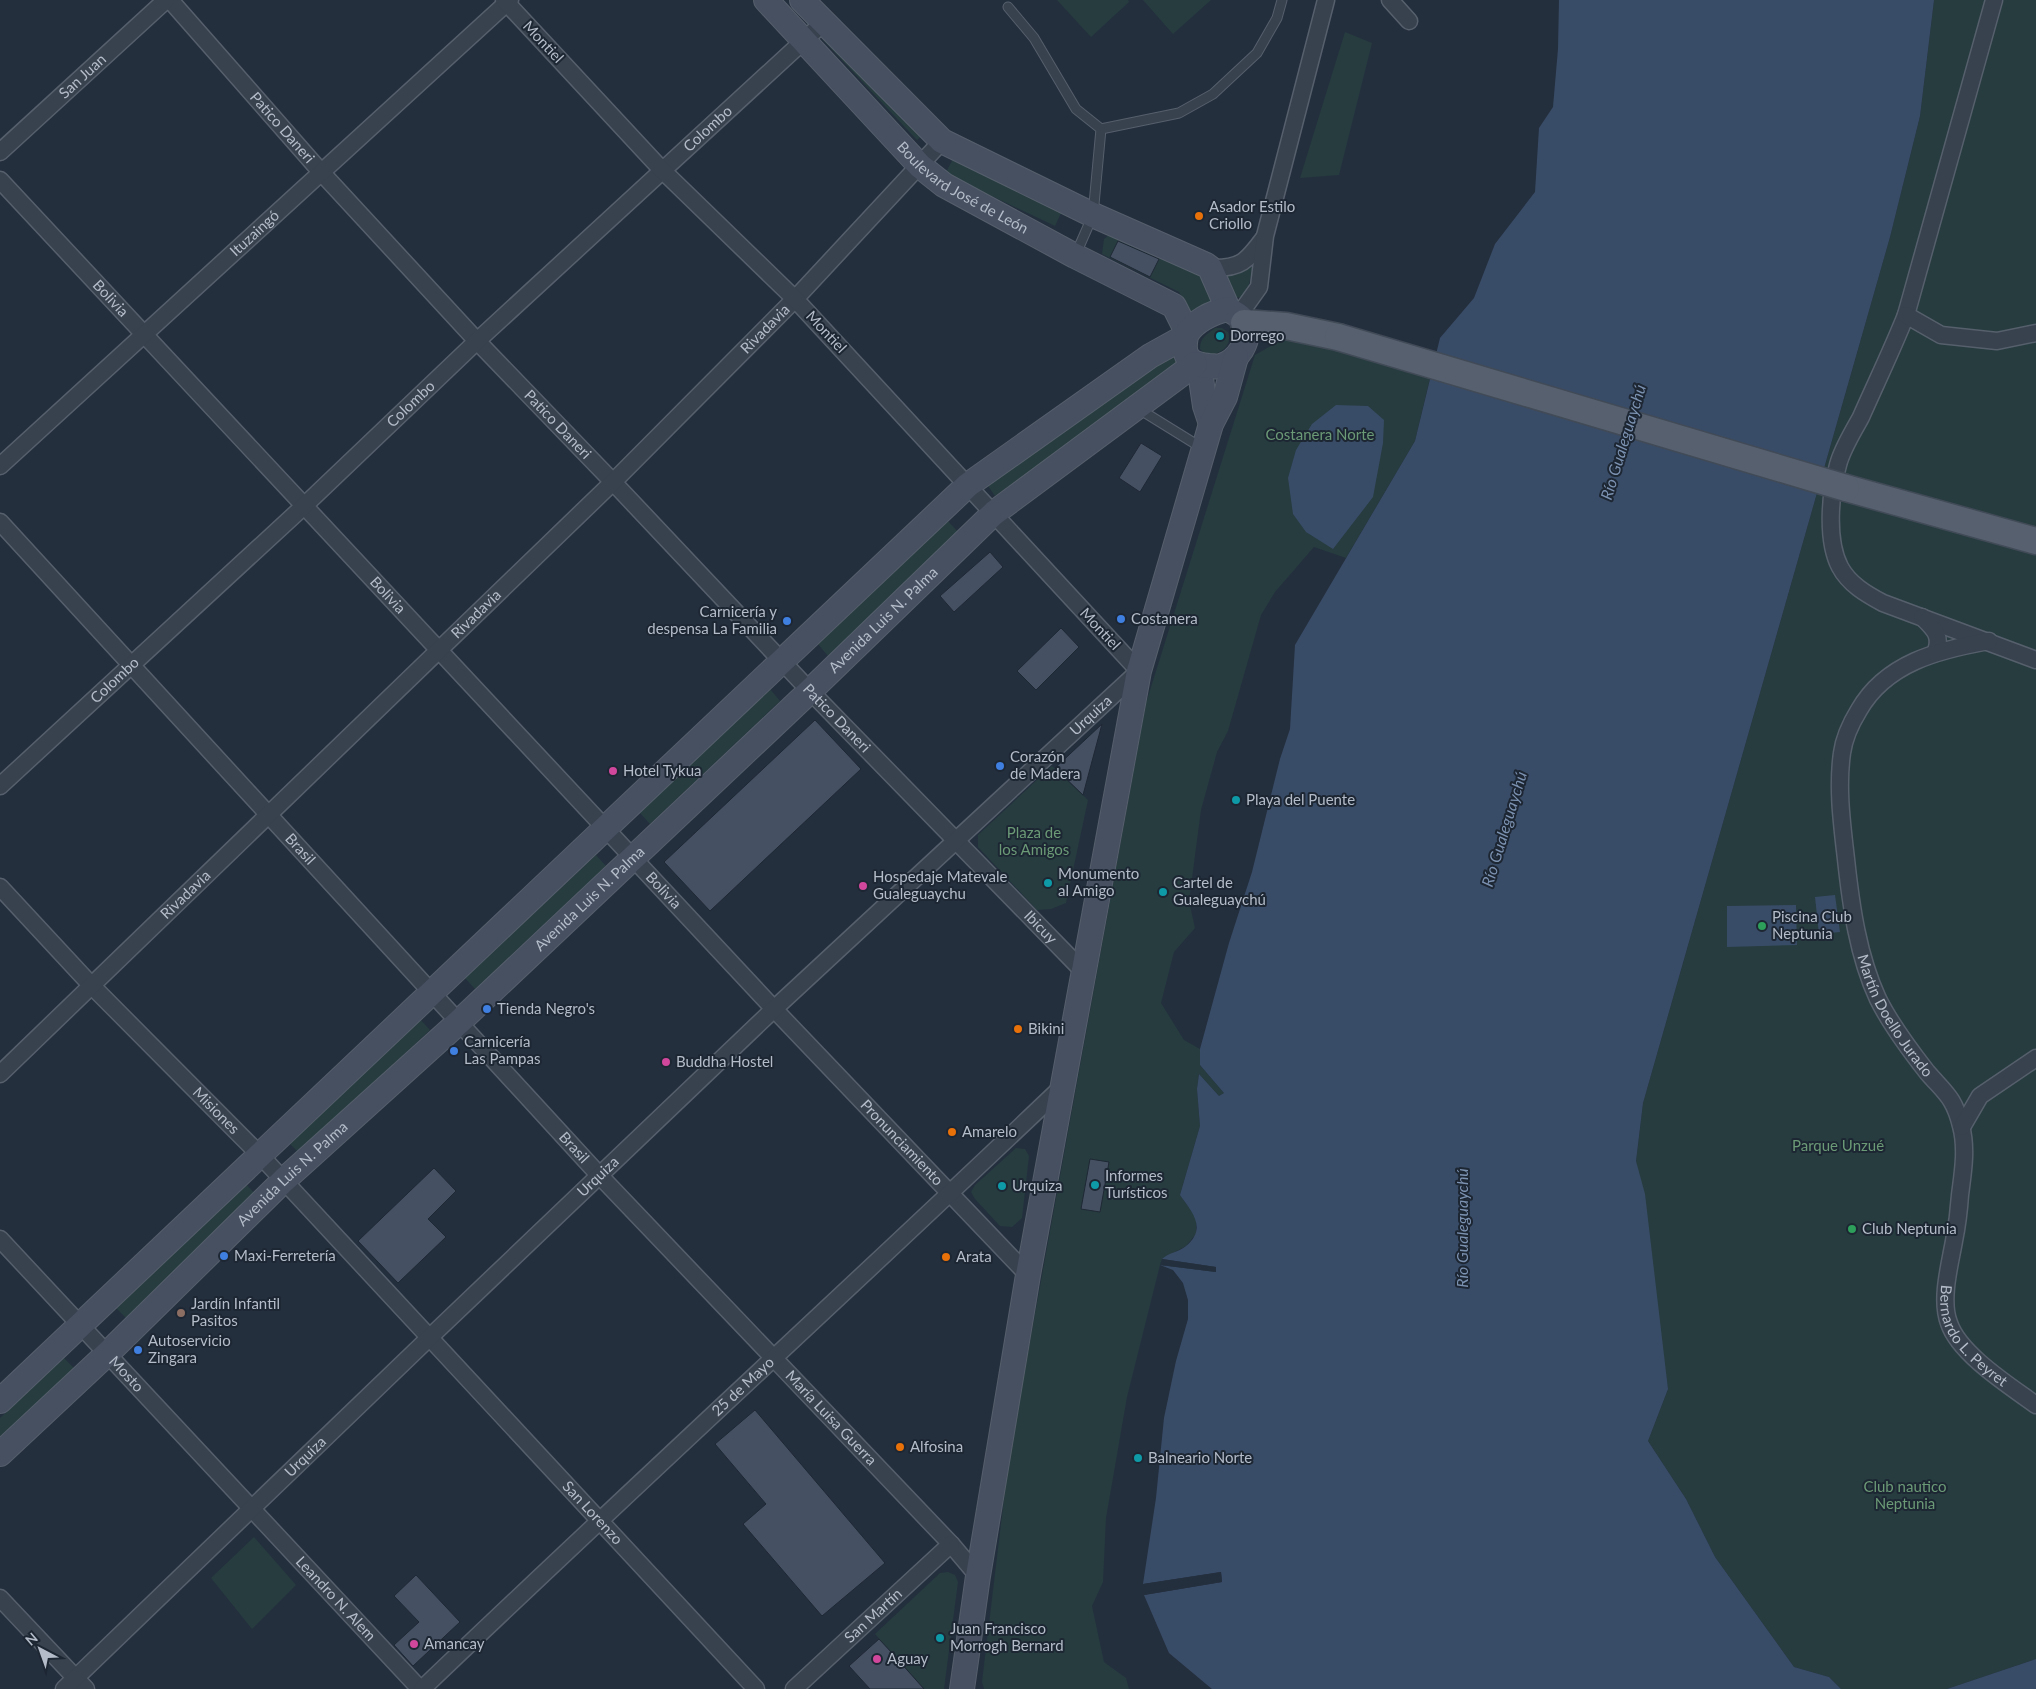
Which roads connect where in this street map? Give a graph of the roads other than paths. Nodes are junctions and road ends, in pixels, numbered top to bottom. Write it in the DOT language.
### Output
graph roads {
  1 [pos="166,0"];
  2 [pos="170,0"];
  3 [pos="766,0"];
  4 [pos="802,0"];
  5 [pos="1282,0"];
  6 [pos="1326,0"];
  7 [pos="1390,0"];
  8 [pos="1994,0"];
  9 [pos="507,1"];
  10 [pos="1008,7"];
  11 [pos="1409,20"];
  12 [pos="823,23"];
  13 [pos="803,41"];
  14 [pos="1101,129"];
  15 [pos="942,141"];
  16 [pos="0,152"];
  17 [pos="920,166"];
  18 [pos="662,170"];
  19 [pos="322,172"];
  20 [pos="0,180"];
  21 [pos="1093,215"];
  22 [pos="1265,236"];
  23 [pos="1075,256"];
  24 [pos="1210,268"];
  25 [pos="795,299"];
  26 [pos="1906,315"];
  27 [pos="1237,316"];
  28 [pos="2036,333"];
  29 [pos="144,334"];
  30 [pos="1186,334"];
  31 [pos="477,341"];
  32 [pos="1236,358"];
  33 [pos="1197,364"];
  34 [pos="1136,408"];
  35 [pos="1211,424"];
  36 [pos="1204,449"];
  37 [pos="0,466"];
  38 [pos="613,482"];
  39 [pos="968,485"];
  40 [pos="304,506"];
  41 [pos="994,513"];
  42 [pos="0,522"];
  43 [pos="2036,541"];
  44 [pos="1921,616"];
  45 [pos="1989,641"];
  46 [pos="438,650"];
  47 [pos="1935,653"];
  48 [pos="2036,660"];
  49 [pos="782,661"];
  50 [pos="131,664"];
  51 [pos="1139,671"];
  52 [pos="810,691"];
  53 [pos="0,786"];
  54 [pos="268,814"];
  55 [pos="605,828"];
  56 [pos="957,840"];
  57 [pos="633,858"];
  58 [pos="0,887"];
  59 [pos="1084,972"];
  60 [pos="91,985"];
  61 [pos="432,992"];
  62 [pos="774,1010"];
  63 [pos="459,1022"];
  64 [pos="2036,1058"];
  65 [pos="0,1074"];
  66 [pos="1064,1084"];
  67 [pos="1980,1096"];
  68 [pos="1953,1100"];
  69 [pos="1962,1127"];
  70 [pos="260,1154"];
  71 [pos="600,1176"];
  72 [pos="284,1180"];
  73 [pos="950,1194"];
  74 [pos="0,1239"];
  75 [pos="1028,1275"];
  76 [pos="80,1325"];
  77 [pos="429,1338"];
  78 [pos="107,1354"];
  79 [pos="774,1358"];
  80 [pos="0,1401"];
  81 [pos="2036,1405"];
  82 [pos="0,1454"];
  83 [pos="252,1510"];
  84 [pos="598,1520"];
  85 [pos="951,1544"];
  86 [pos="978,1576"];
  87 [pos="0,1598"];
  88 [pos="75,1685"];
  89 [pos="421,1689"];
  90 [pos="756,1689"];
  91 [pos="794,1689"];
  92 [pos="962,1689"];
  1 -- 16 [label="street, San Juan"];
  2 -- 19 [label="street, Patico Daneri"];
  3 -- 13 [label="main road, Boulevard José de León"];
  4 -- 12 [label="main road, Boulevard José de León"];
  5 -- 14 [label="lane"];
  6 -- 22 [label="street"];
  7 -- 11 [label="street"];
  8 -- 26 [label="street"];
  9 -- 18 [label="street, Montiel"];
  9 -- 19 [label="street, Ituzaingó"];
  10 -- 14 [label="lane"];
  12 -- 13 [label="street, Colombo"];
  12 -- 15 [label="main road, Boulevard José de León"];
  13 -- 17 [label="main road, Boulevard José de León"];
  13 -- 18 [label="street, Colombo"];
  14 -- 21 [label="lane"];
  15 -- 17 [label="street, Rivadavia"];
  15 -- 21 [label="main road, Boulevard José de León"];
  17 -- 23 [label="main road, Boulevard José de León"];
  17 -- 25 [label="street, Rivadavia"];
  18 -- 25 [label="street, Montiel"];
  18 -- 31 [label="street, Colombo"];
  19 -- 29 [label="street, Ituzaingó"];
  19 -- 31 [label="street, Patico Daneri"];
  20 -- 29 [label="street, Bolivia"];
  21 -- 23 [label="lane"];
  21 -- 24 [label="main road, Boulevard José de León"];
  22 -- 24 [label="street"];
  22 -- 27 [label="street"];
  23 -- 30 [label="main road, Boulevard José de León"];
  24 -- 27 [label="main road"];
  25 -- 38 [label="street, Rivadavia"];
  25 -- 39 [label="street, Montiel"];
  26 -- 28 [label="street"];
  26 -- 44 [label="street"];
  27 -- 30 [label="main road"];
  27 -- 32 [label="main road"];
  27 -- 43 [label="main road, bridge"];
  29 -- 37 [label="street, Ituzaingó"];
  29 -- 40 [label="street, Bolivia"];
  30 -- 33 [label="main road"];
  30 -- 39 [label="main road"];
  31 -- 38 [label="street, Patico Daneri"];
  31 -- 40 [label="street, Colombo"];
  32 -- 33 [label="main road"];
  32 -- 35 [label="main road"];
  33 -- 34 [label="main road, Avenida Luis N. Palma"];
  33 -- 35 [label="main road"];
  34 -- 36 [label="lane"];
  34 -- 41 [label="main road, Avenida Luis N. Palma"];
  35 -- 36 [label="main road"];
  36 -- 51 [label="main road"];
  38 -- 46 [label="street, Rivadavia"];
  38 -- 49 [label="street, Patico Daneri"];
  39 -- 41 [label="street, Montiel"];
  39 -- 49 [label="main road"];
  40 -- 46 [label="street, Bolivia"];
  40 -- 50 [label="street, Colombo"];
  41 -- 51 [label="street, Montiel"];
  41 -- 52 [label="main road, Avenida Luis N. Palma"];
  42 -- 50 [label="street, Brasil"];
  44 -- 45 [label="street"];
  44 -- 47 [label="street"];
  45 -- 47 [label="street, Martín Doello Jurado"];
  45 -- 48 [label="street"];
  46 -- 54 [label="street, Rivadavia"];
  46 -- 55 [label="street, Bolivia"];
  47 -- 68 [label="street, Martín Doello Jurado"];
  49 -- 52 [label="street, Patico Daneri"];
  49 -- 55 [label="main road"];
  50 -- 53 [label="street, Colombo"];
  50 -- 54 [label="street, Brasil"];
  51 -- 56 [label="street, Urquiza"];
  51 -- 59 [label="main road"];
  52 -- 56 [label="street, Patico Daneri"];
  52 -- 57 [label="main road, Avenida Luis N. Palma"];
  54 -- 60 [label="street, Rivadavia"];
  54 -- 61 [label="street, Brasil"];
  55 -- 57 [label="street, Bolivia"];
  55 -- 61 [label="main road"];
  56 -- 59 [label="street, Ibicuy"];
  56 -- 62 [label="street, Urquiza"];
  57 -- 62 [label="street, Bolivia"];
  57 -- 63 [label="main road, Avenida Luis N. Palma"];
  58 -- 60 [label="street, Misiones"];
  59 -- 66 [label="main road"];
  60 -- 65 [label="street, Rivadavia"];
  60 -- 70 [label="street, Misiones"];
  61 -- 63 [label="street, Brasil"];
  61 -- 70 [label="main road"];
  62 -- 71 [label="street, Urquiza"];
  62 -- 73 [label="street, Pronunciamiento"];
  63 -- 71 [label="street, Brasil"];
  63 -- 72 [label="main road, Avenida Luis N. Palma"];
  64 -- 67 [label="street"];
  66 -- 73 [label="street, 25 de Mayo"];
  66 -- 75 [label="main road"];
  67 -- 68 [label="street"];
  67 -- 69 [label="street"];
  68 -- 69 [label="street, Bernardo L. Peyret"];
  69 -- 81 [label="street, Bernardo L. Peyret"];
  70 -- 72 [label="street, Misiones"];
  70 -- 76 [label="main road"];
  71 -- 77 [label="street, Urquiza"];
  71 -- 79 [label="street, María Luisa Guerra"];
  72 -- 77 [label="street, Misiones"];
  72 -- 78 [label="main road, Avenida Luis N. Palma"];
  73 -- 75 [label="street, Pronunciamiento"];
  73 -- 79 [label="street, 25 de Mayo"];
  74 -- 76 [label="street, Mosto"];
  75 -- 86 [label="main road"];
  76 -- 78 [label="street, Mosto"];
  76 -- 80 [label="main road"];
  77 -- 83 [label="street, Urquiza"];
  77 -- 84 [label="street, San Lorenzo"];
  78 -- 82 [label="main road, Avenida Luis N. Palma"];
  78 -- 83 [label="street, Mosto"];
  79 -- 84 [label="street, 25 de Mayo"];
  79 -- 85 [label="street, María Luisa Guerra"];
  83 -- 88 [label="street, Urquiza"];
  83 -- 89 [label="street, Leandro N. Alem"];
  84 -- 89 [label="street, 25 de Mayo"];
  84 -- 90 [label="street, San Lorenzo"];
  85 -- 86 [label="street, María Luisa Guerra"];
  85 -- 91 [label="street, San Martín"];
  86 -- 92 [label="main road"];
  87 -- 88 [label="street"];
}
